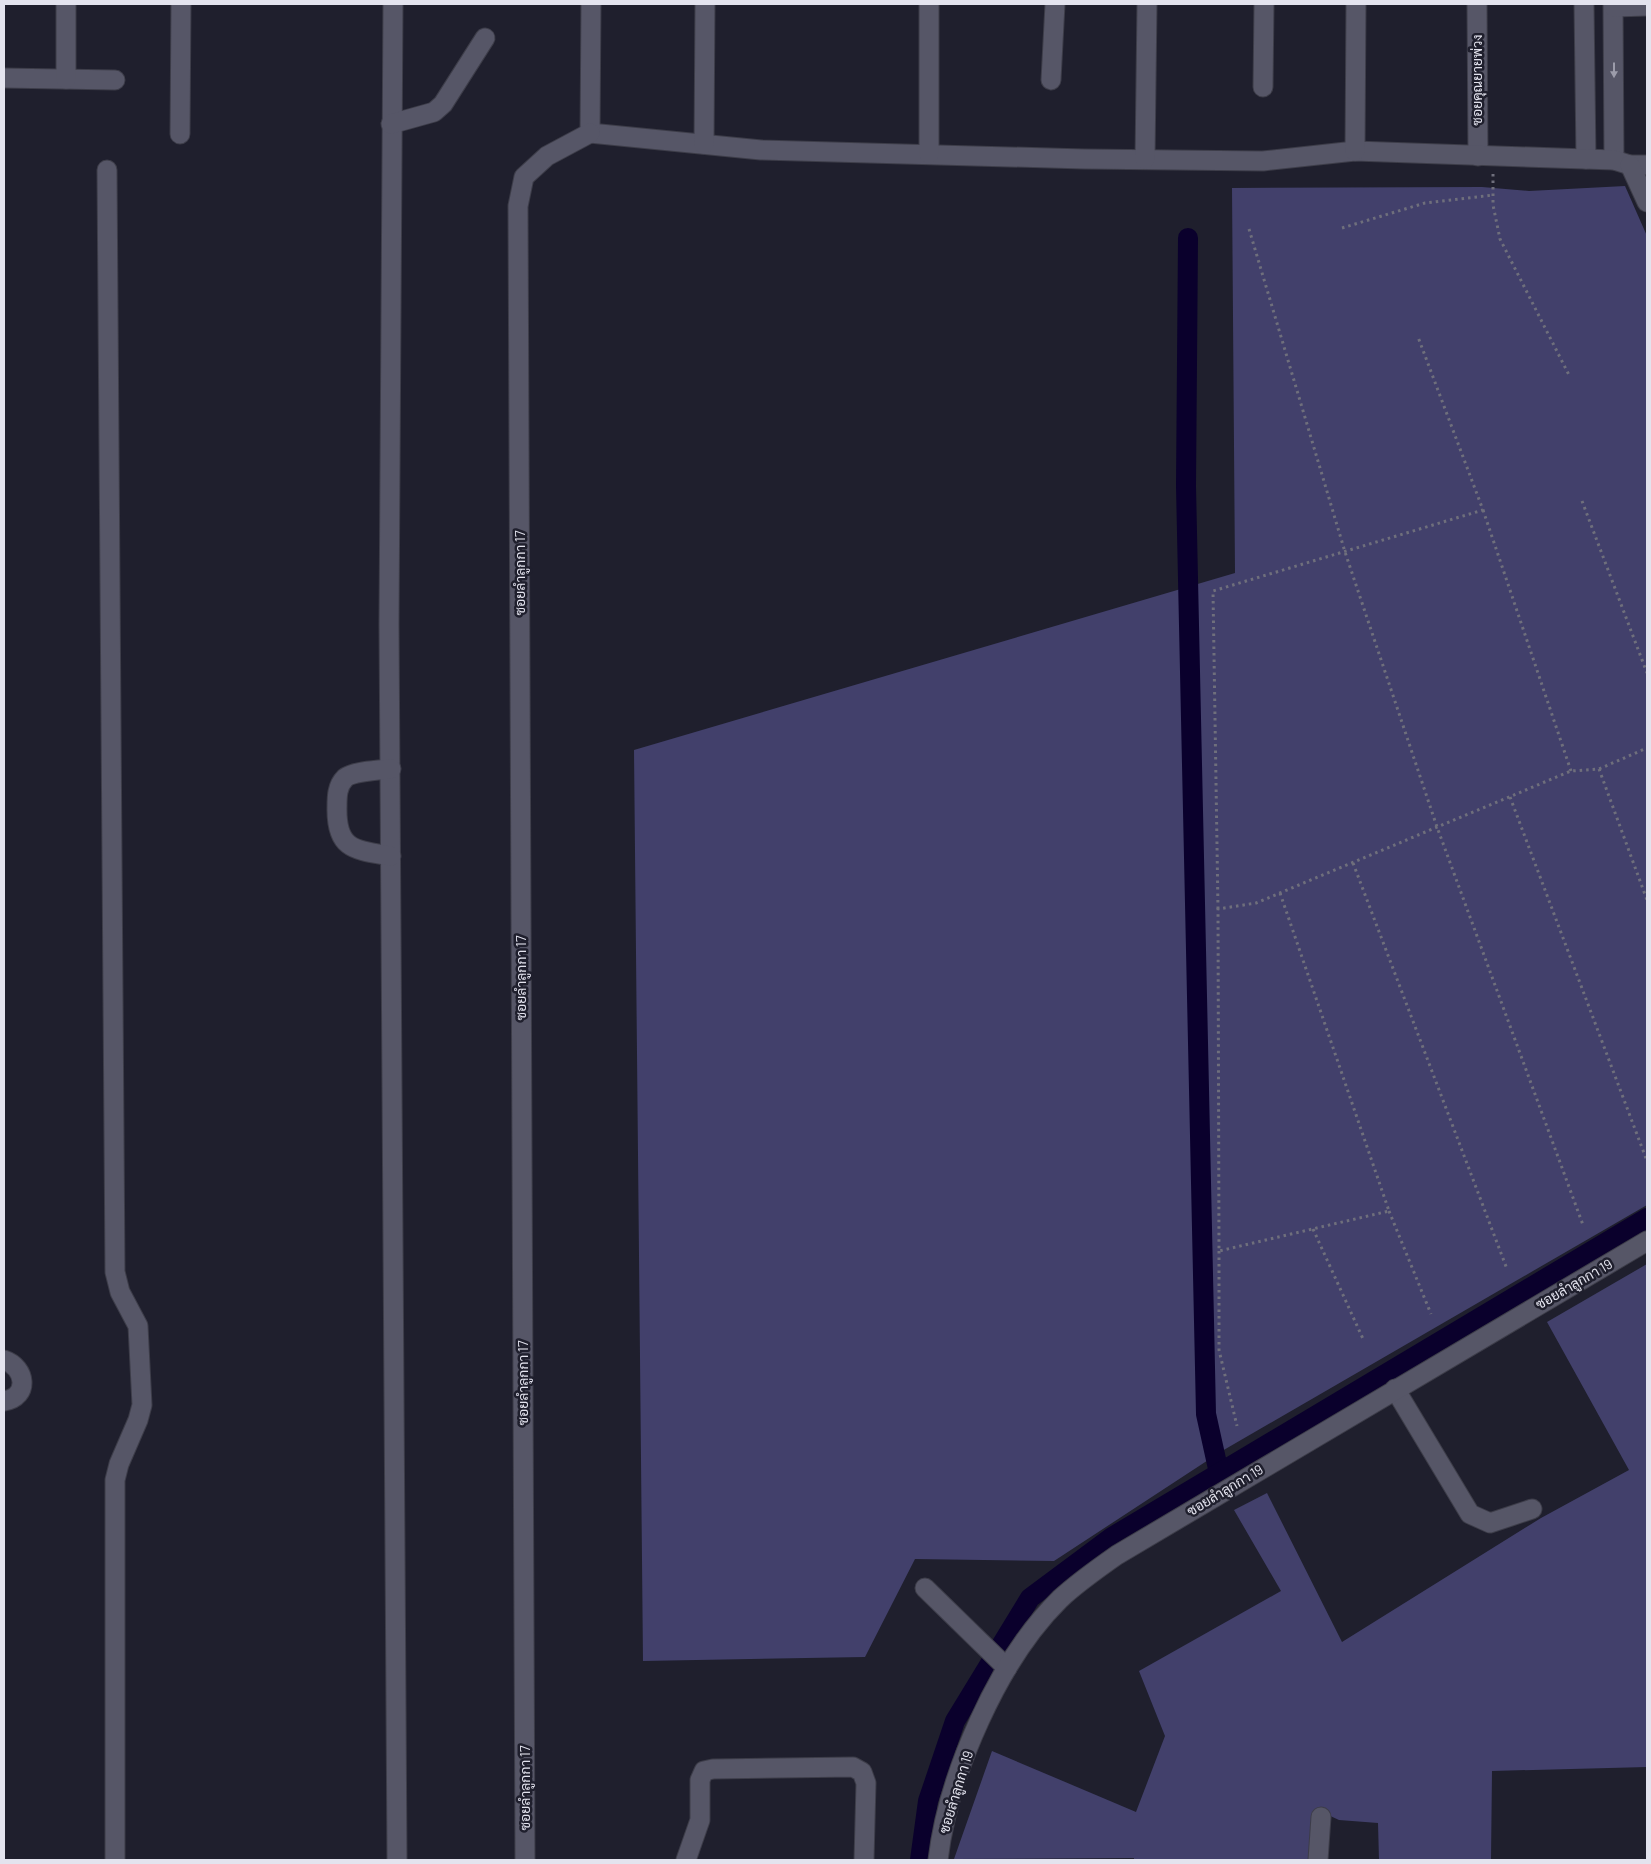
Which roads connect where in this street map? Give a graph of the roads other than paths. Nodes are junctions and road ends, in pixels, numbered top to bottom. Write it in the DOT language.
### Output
graph roads {
  1 [pos="66,4"];
  2 [pos="181,4"];
  3 [pos="392,4"];
  4 [pos="591,4"];
  5 [pos="705,4"];
  6 [pos="929,4"];
  7 [pos="1055,4"];
  8 [pos="1147,4"];
  9 [pos="1264,4"];
  10 [pos="1356,4"];
  11 [pos="1477,4"];
  12 [pos="1584,4"];
  13 [pos="1614,6"];
  14 [pos="1647,6"];
  15 [pos="486,38"];
  16 [pos="1584,40"];
  17 [pos="1614,40"];
  18 [pos="4,78"];
  19 [pos="66,79"];
  20 [pos="115,80"];
  21 [pos="1051,80"];
  22 [pos="1263,87"];
  23 [pos="391,124"];
  24 [pos="590,132"];
  25 [pos="180,134"];
  26 [pos="704,144"];
  27 [pos="1355,151"];
  28 [pos="929,154"];
  29 [pos="1485,156"];
  30 [pos="1145,159"];
  31 [pos="1586,159"];
  32 [pos="1631,163"];
  33 [pos="107,170"];
  34 [pos="1647,202"];
  35 [pos="391,769"];
  36 [pos="391,856"];
  37 [pos="1647,1241"];
  38 [pos="4,1360"];
  39 [pos="1395,1389"];
  40 [pos="4,1401"];
  41 [pos="1532,1509"];
  42 [pos="925,1588"];
  43 [pos="1002,1664"];
  44 [pos="1321,1817"];
  45 [pos="116,1860"];
  46 [pos="397,1860"];
  47 [pos="525,1860"];
  48 [pos="686,1860"];
  49 [pos="864,1860"];
  50 [pos="938,1860"];
  51 [pos="1318,1860"];
  1 -- 19 [label="street"];
  2 -- 25 [label="street"];
  3 -- 23 [label="street"];
  4 -- 24 [label="street"];
  5 -- 26 [label="street"];
  6 -- 28 [label="street"];
  7 -- 21 [label="street"];
  8 -- 30 [label="street"];
  9 -- 22 [label="street"];
  10 -- 27 [label="street"];
  11 -- 29 [label="street, ซอยคุณยายพ่วง"];
  12 -- 16 [label="street"];
  13 -- 14 [label="street"];
  13 -- 17 [label="street"];
  15 -- 23 [label="street"];
  16 -- 17 [label="street"];
  16 -- 31 [label="street"];
  17 -- 32 [label="street, one-way"];
  18 -- 19 [label="street"];
  19 -- 20 [label="street"];
  23 -- 35 [label="street"];
  24 -- 26 [label="street"];
  24 -- 47 [label="street, ซอยลำลูกกา 17"];
  26 -- 28 [label="street"];
  27 -- 29 [label="street"];
  27 -- 30 [label="street"];
  28 -- 30 [label="street"];
  29 -- 31 [label="street"];
  31 -- 32 [label="street"];
  32 -- 34 [label="street"];
  33 -- 45 [label="street"];
  35 -- 36 [label="street"];
  35 -- 36 [label="street"];
  36 -- 46 [label="street"];
  37 -- 39 [label="street, ซอยลำลูกกา 19"];
  38 -- 40 [label="street"];
  39 -- 41 [label="street"];
  39 -- 43 [label="street, ซอยลำลูกกา 19"];
  42 -- 43 [label="street"];
  43 -- 50 [label="street, ซอยลำลูกกา 19"];
  44 -- 51 [label="street"];
  48 -- 49 [label="street"];
}
